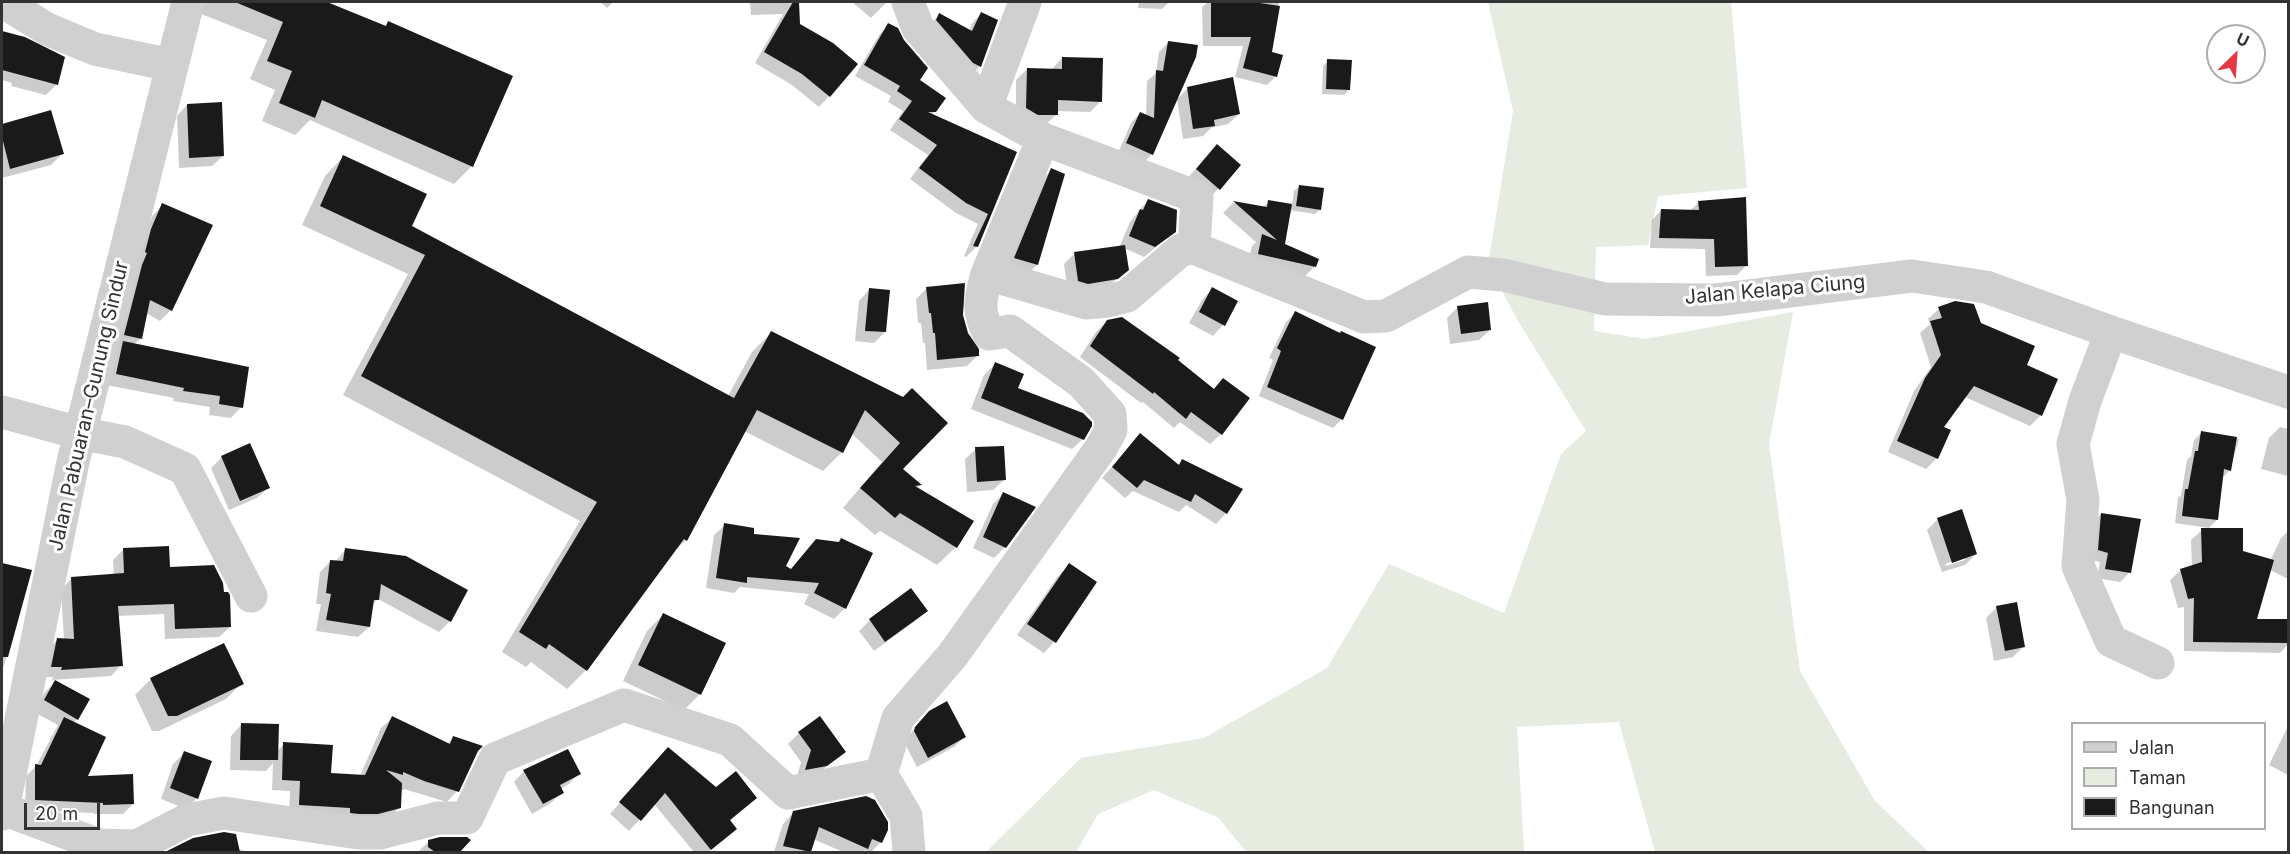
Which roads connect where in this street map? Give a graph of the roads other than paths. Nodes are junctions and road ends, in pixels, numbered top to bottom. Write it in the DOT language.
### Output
graph roads {
  1 [pos="3,2"];
  2 [pos="188,2"];
  3 [pos="908,2"];
  4 [pos="1025,2"];
  5 [pos="171,65"];
  6 [pos="986,107"];
  7 [pos="1043,139"];
  8 [pos="1194,248"];
  9 [pos="987,274"];
  10 [pos="2111,332"];
  11 [pos="2289,392"];
  12 [pos="2,412"];
  13 [pos="79,433"];
  14 [pos="251,596"];
  15 [pos="2158,663"];
  16 [pos="881,774"];
  17 [pos="2,811"];
  18 [pos="136,849"];
  19 [pos="909,852"];
  1 -- 5 [label="street"];
  2 -- 5 [label="street, Jalan Pabuaran–Gunung Sindur"];
  3 -- 6 [label="street"];
  4 -- 6 [label="street"];
  5 -- 13 [label="street, Jalan Pabuaran–Gunung Sindur"];
  6 -- 7 [label="street"];
  7 -- 8 [label="street"];
  7 -- 9 [label="street"];
  8 -- 9 [label="street"];
  8 -- 10 [label="street, Jalan Kelapa Ciung"];
  9 -- 16 [label="street"];
  10 -- 11 [label="street, Jalan Kelapa Ciung"];
  10 -- 15 [label="street"];
  12 -- 13 [label="street"];
  13 -- 14 [label="street"];
  13 -- 17 [label="street, Jalan Pabuaran–Gunung Sindur"];
  16 -- 18 [label="street"];
  16 -- 19 [label="street"];
  17 -- 18 [label="street"];
}
